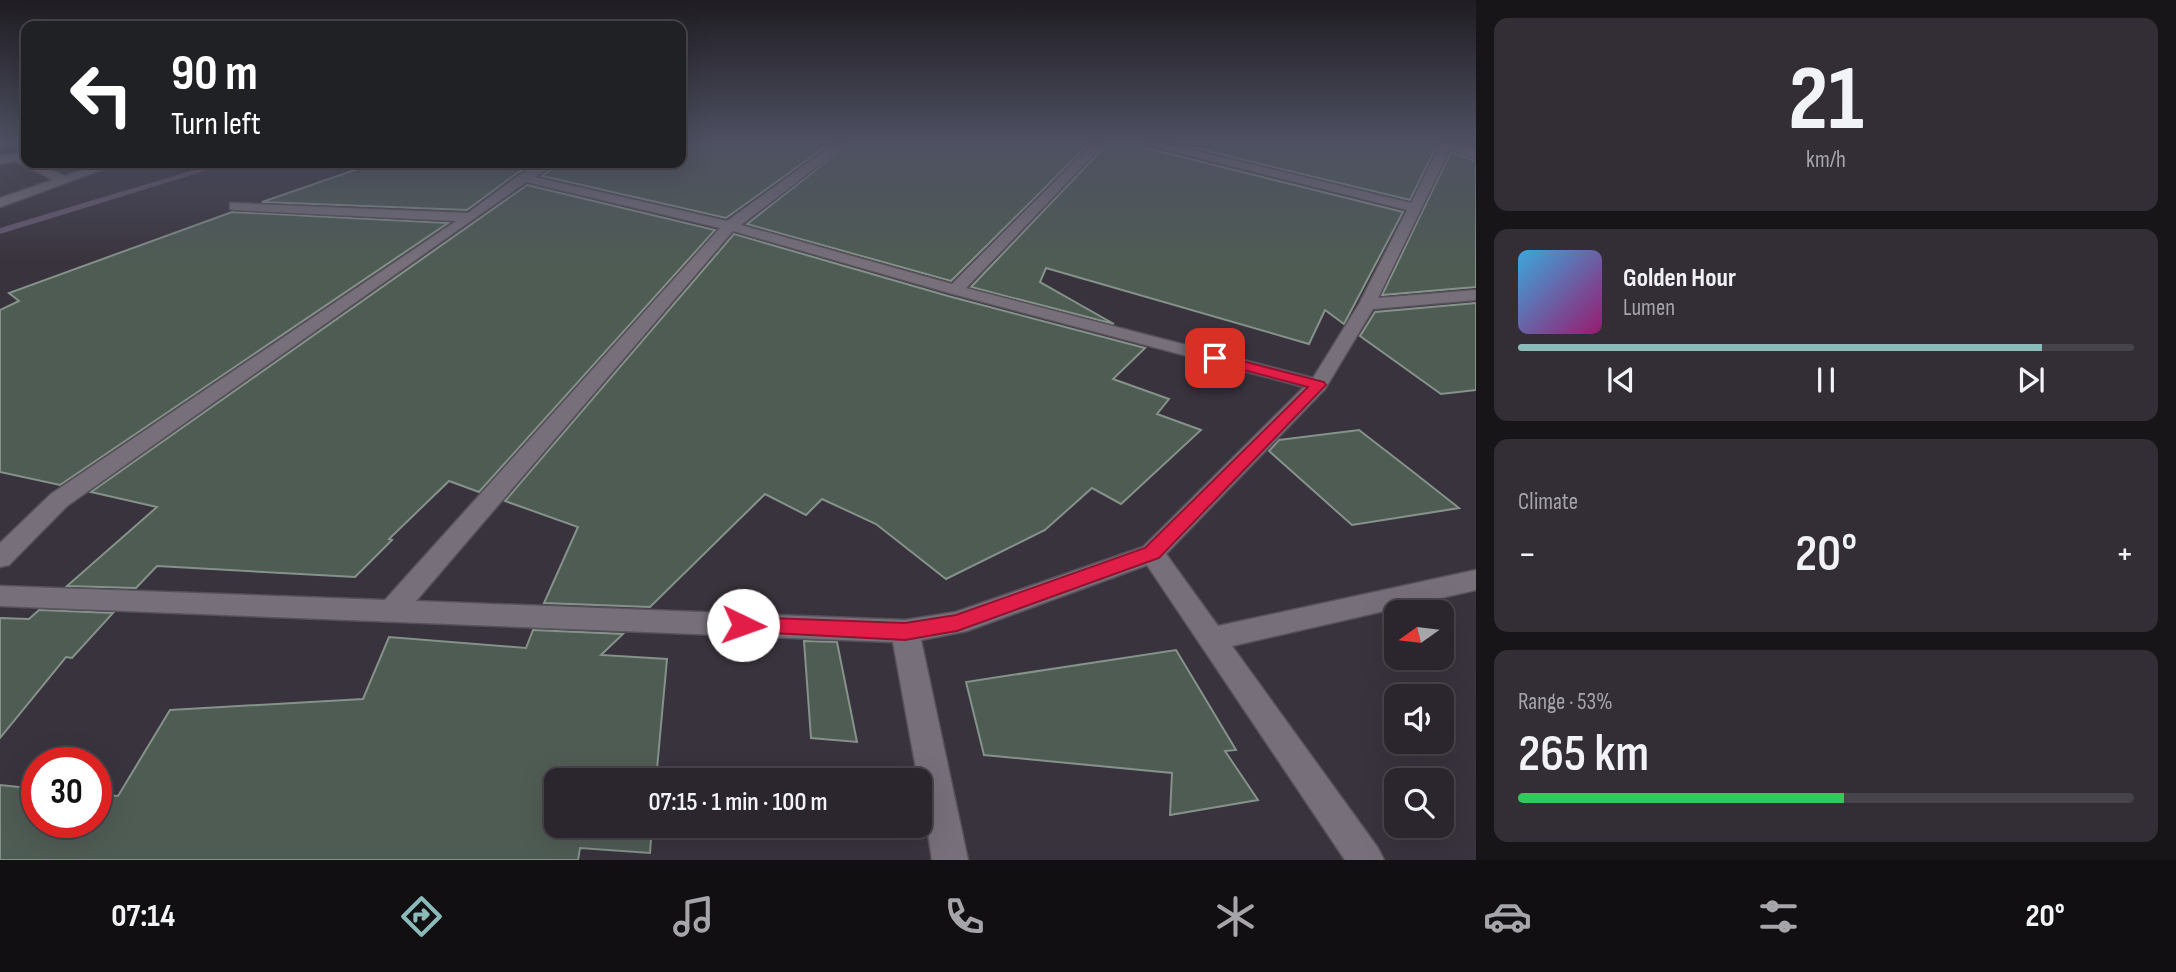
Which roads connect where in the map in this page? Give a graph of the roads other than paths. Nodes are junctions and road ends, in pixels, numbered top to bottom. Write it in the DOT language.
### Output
graph roads {
  1 [pos="59,183"];
  2 [pos="516,183"];
  3 [pos="550,183"];
  4 [pos="788,183"];
  5 [pos="1060,183"];
  6 [pos="1314,183"];
  7 [pos="1427,183"];
  8 [pos="0,203"];
  9 [pos="235,206"];
  10 [pos="1415,208"];
  11 [pos="471,217"];
  12 [pos="730,226"];
  13 [pos="956,290"];
  14 [pos="1476,295"];
  15 [pos="1367,304"];
  16 [pos="1318,385"];
  17 [pos="1152,553"];
  18 [pos="0,558"];
  19 [pos="1476,580"];
  20 [pos="0,596"];
  21 [pos="392,611"];
  22 [pos="905,631"];
  23 [pos="1212,639"];
  24 [pos="950,860"];
  25 [pos="1366,860"];
  1 -- 8 [label="street"];
  2 -- 11 [label="street"];
  3 -- 12 [label="street"];
  4 -- 12 [label="street"];
  5 -- 13 [label="street"];
  6 -- 10 [label="street"];
  7 -- 10 [label="street"];
  9 -- 11 [label="street"];
  10 -- 15 [label="street"];
  11 -- 18 [label="street"];
  12 -- 13 [label="street"];
  12 -- 21 [label="street"];
  13 -- 16 [label="street"];
  14 -- 15 [label="street"];
  15 -- 16 [label="street"];
  16 -- 17 [label="street"];
  17 -- 22 [label="street"];
  17 -- 23 [label="street"];
  19 -- 23 [label="street"];
  20 -- 21 [label="street"];
  21 -- 22 [label="street"];
  22 -- 24 [label="street"];
  23 -- 25 [label="street"];
}
